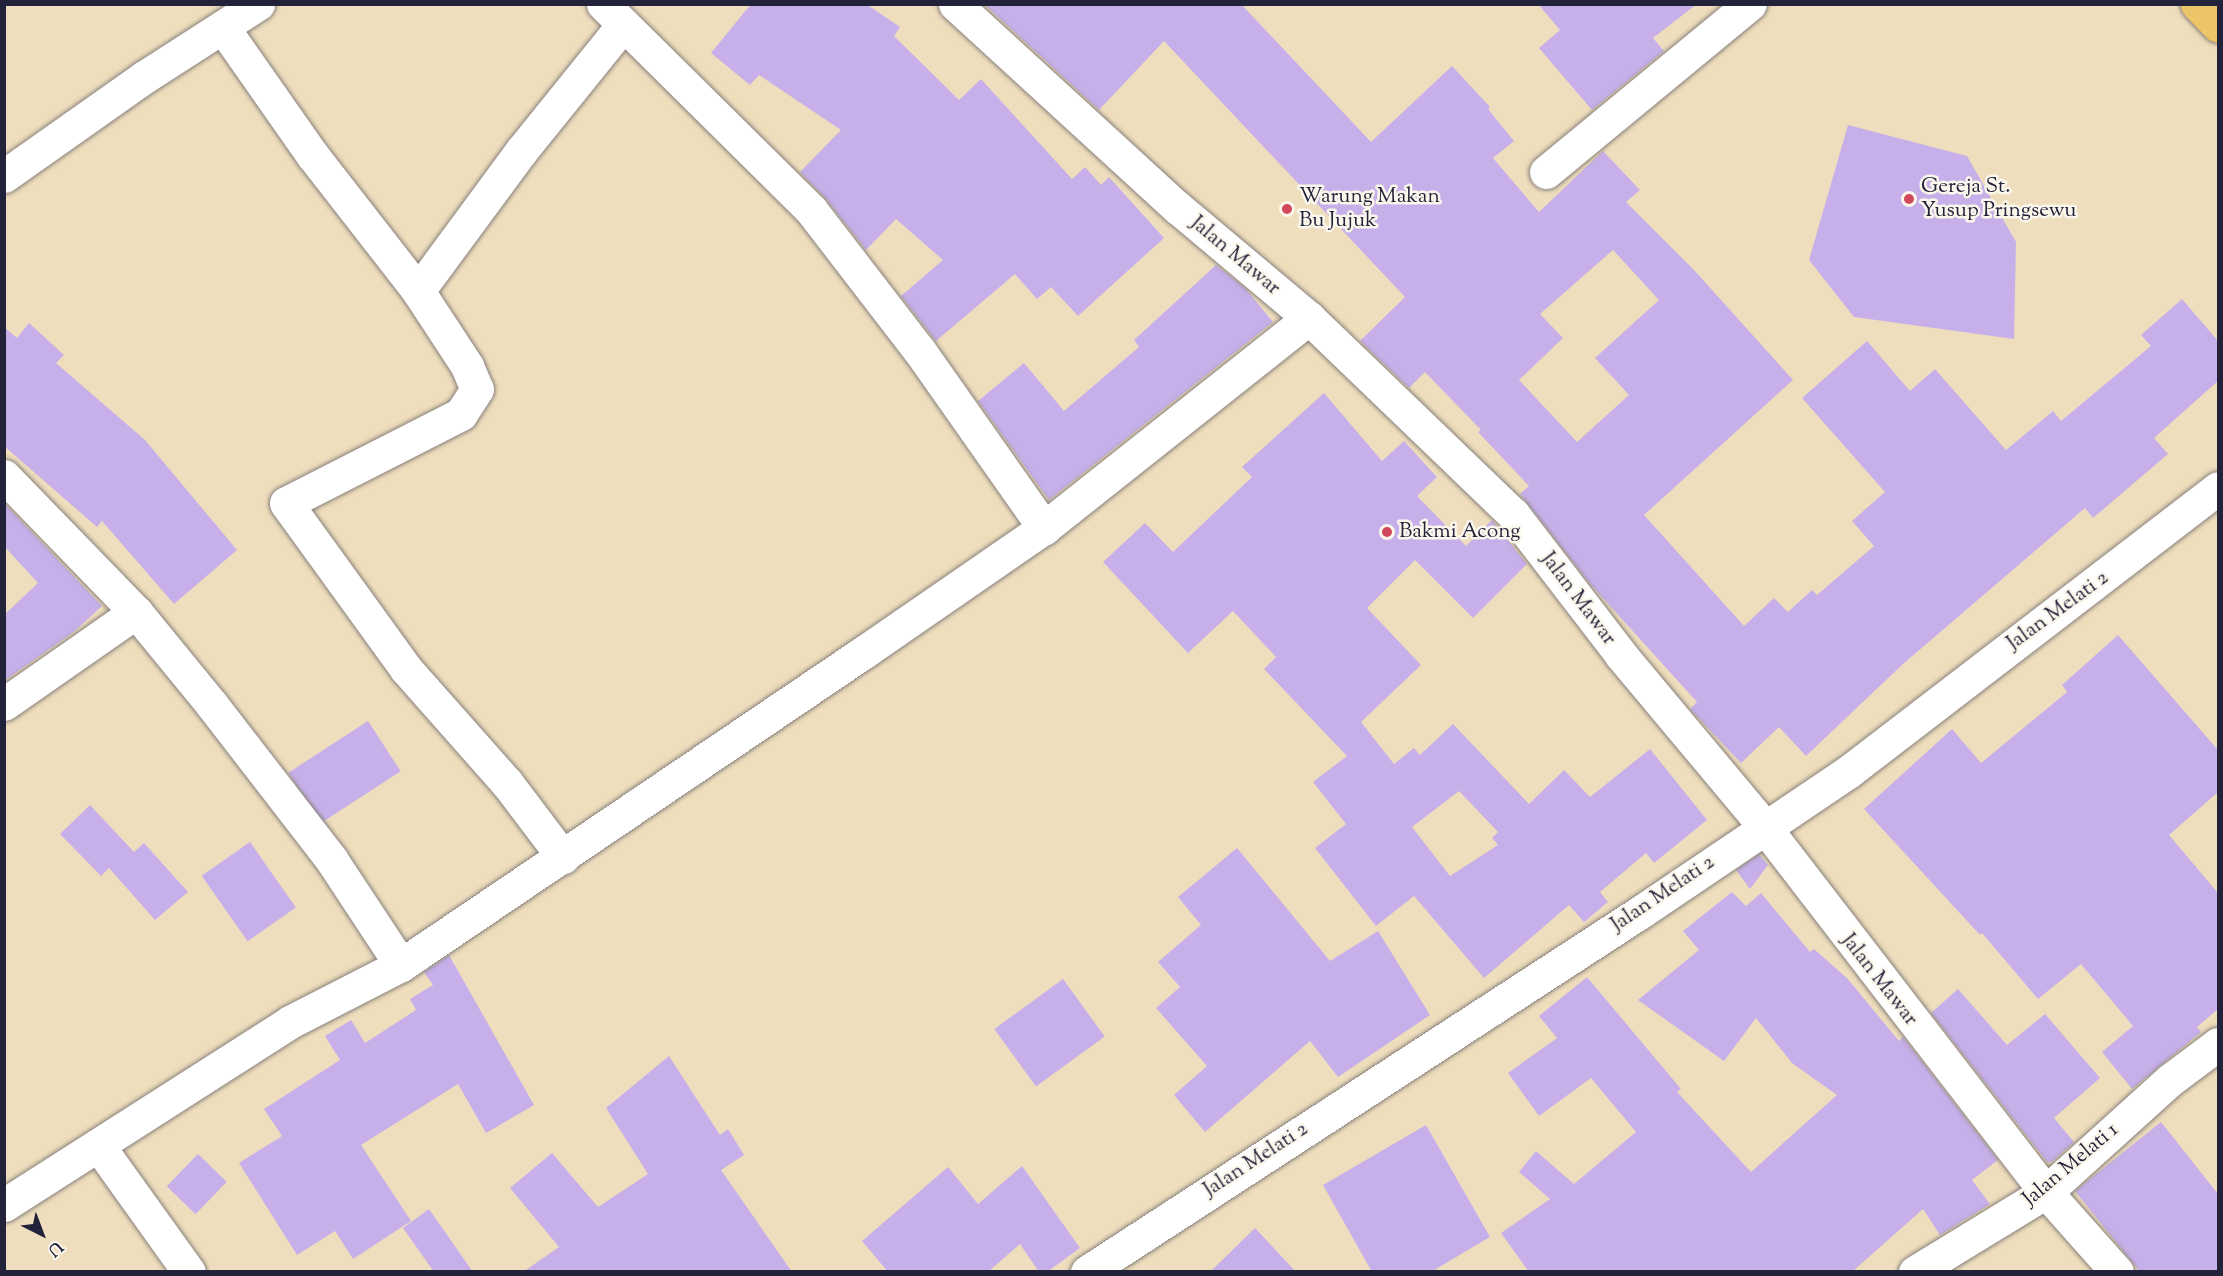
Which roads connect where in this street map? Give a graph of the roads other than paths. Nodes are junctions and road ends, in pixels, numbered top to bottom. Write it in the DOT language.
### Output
graph roads {
  1 [pos="258,4"];
  2 [pos="955,4"];
  3 [pos="1750,4"];
  4 [pos="2197,4"];
  5 [pos="613,15"];
  6 [pos="2218,26"];
  7 [pos="224,29"];
  8 [pos="1546,172"];
  9 [pos="4,176"];
  10 [pos="418,291"];
  11 [pos="1309,318"];
  12 [pos="4,476"];
  13 [pos="2218,488"];
  14 [pos="1044,528"];
  15 [pos="136,612"];
  16 [pos="4,704"];
  17 [pos="1762,825"];
  18 [pos="562,857"];
  19 [pos="401,965"];
  20 [pos="2218,1044"];
  21 [pos="98,1145"];
  22 [pos="2046,1192"];
  23 [pos="4,1205"];
  24 [pos="189,1272"];
  25 [pos="1087,1272"];
  26 [pos="1915,1272"];
  27 [pos="2117,1272"];
  1 -- 7 [label="street"];
  2 -- 11 [label="street, Jalan Mawar"];
  3 -- 8 [label="street"];
  4 -- 6 [label="main road"];
  5 -- 10 [label="street"];
  5 -- 14 [label="street"];
  7 -- 9 [label="street"];
  7 -- 10 [label="street"];
  10 -- 18 [label="street"];
  11 -- 14 [label="street"];
  11 -- 17 [label="street, Jalan Mawar"];
  12 -- 15 [label="street"];
  13 -- 17 [label="street, Jalan Melati 2"];
  14 -- 18 [label="street"];
  15 -- 16 [label="street"];
  15 -- 19 [label="street"];
  17 -- 22 [label="street, Jalan Mawar"];
  17 -- 25 [label="street, Jalan Melati 2"];
  18 -- 19 [label="street"];
  19 -- 21 [label="street"];
  20 -- 22 [label="street, Jalan Melati 1"];
  21 -- 23 [label="street"];
  21 -- 24 [label="street"];
  22 -- 26 [label="street, Jalan Melati 1"];
  22 -- 27 [label="street, Jalan Mawar"];
}
